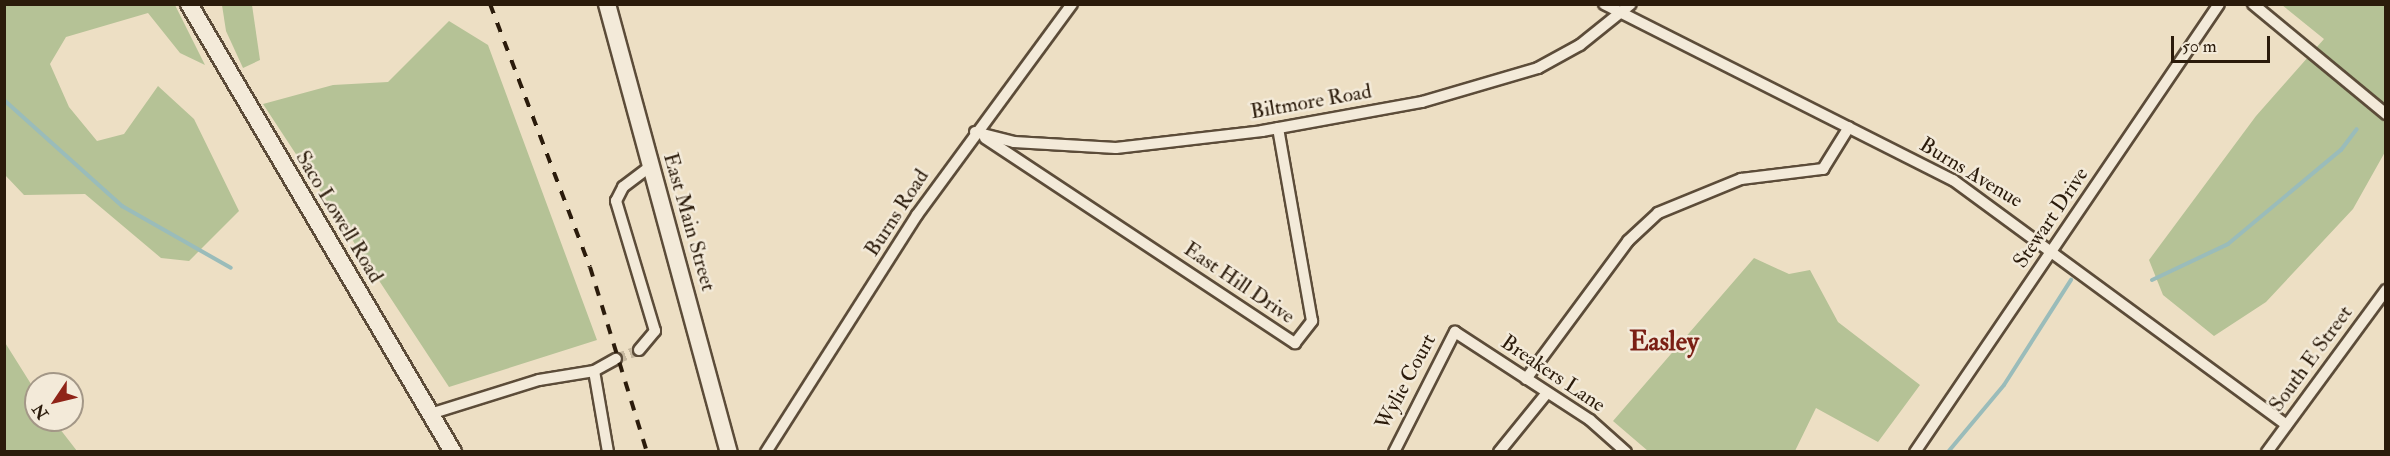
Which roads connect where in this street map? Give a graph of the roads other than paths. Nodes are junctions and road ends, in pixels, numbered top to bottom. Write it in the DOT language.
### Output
graph roads {
  1 [pos="189,4"];
  2 [pos="607,4"];
  3 [pos="1072,4"];
  4 [pos="1604,4"];
  5 [pos="1631,4"];
  6 [pos="2219,4"];
  7 [pos="2253,4"];
  8 [pos="1620,15"];
  9 [pos="2385,114"];
  10 [pos="1849,127"];
  11 [pos="1278,128"];
  12 [pos="975,132"];
  13 [pos="650,167"];
  14 [pos="2053,249"];
  15 [pos="2385,290"];
  16 [pos="1455,332"];
  17 [pos="639,350"];
  18 [pos="616,359"];
  19 [pos="594,371"];
  20 [pos="1526,379"];
  21 [pos="1547,393"];
  22 [pos="430,414"];
  23 [pos="2287,425"];
  24 [pos="453,452"];
  25 [pos="608,452"];
  26 [pos="729,452"];
  27 [pos="765,452"];
  28 [pos="1394,452"];
  29 [pos="1499,452"];
  30 [pos="1626,452"];
  31 [pos="1915,452"];
  32 [pos="2267,452"];
  1 -- 22 [label="street, Saco Lowell Road"];
  2 -- 13 [label="street, East Main Street"];
  3 -- 12 [label="street, Burns Road"];
  4 -- 8 [label="street, Burns Avenue"];
  5 -- 8 [label="street, Biltmore Road"];
  6 -- 14 [label="street, Stewart Drive"];
  7 -- 9 [label="street"];
  8 -- 10 [label="street, Burns Avenue"];
  8 -- 11 [label="street, Biltmore Road"];
  10 -- 14 [label="street, Burns Avenue"];
  10 -- 20 [label="street"];
  11 -- 12 [label="street, Biltmore Road"];
  11 -- 12 [label="street, East Hill Drive"];
  12 -- 27 [label="street, Burns Road"];
  13 -- 17 [label="street"];
  13 -- 26 [label="street, East Main Street"];
  14 -- 23 [label="street, Burns Avenue"];
  14 -- 31 [label="street, Stewart Drive"];
  15 -- 23 [label="street, South E Street"];
  16 -- 20 [label="street, Breakers Lane"];
  16 -- 28 [label="street, Wylie Court"];
  18 -- 19 [label="street"];
  19 -- 22 [label="street"];
  19 -- 25 [label="street"];
  20 -- 21 [label="street, Breakers Lane"];
  21 -- 29 [label="street"];
  21 -- 30 [label="street, Breakers Lane"];
  22 -- 24 [label="street, Saco Lowell Road"];
  23 -- 32 [label="street, South E Street"];
}
